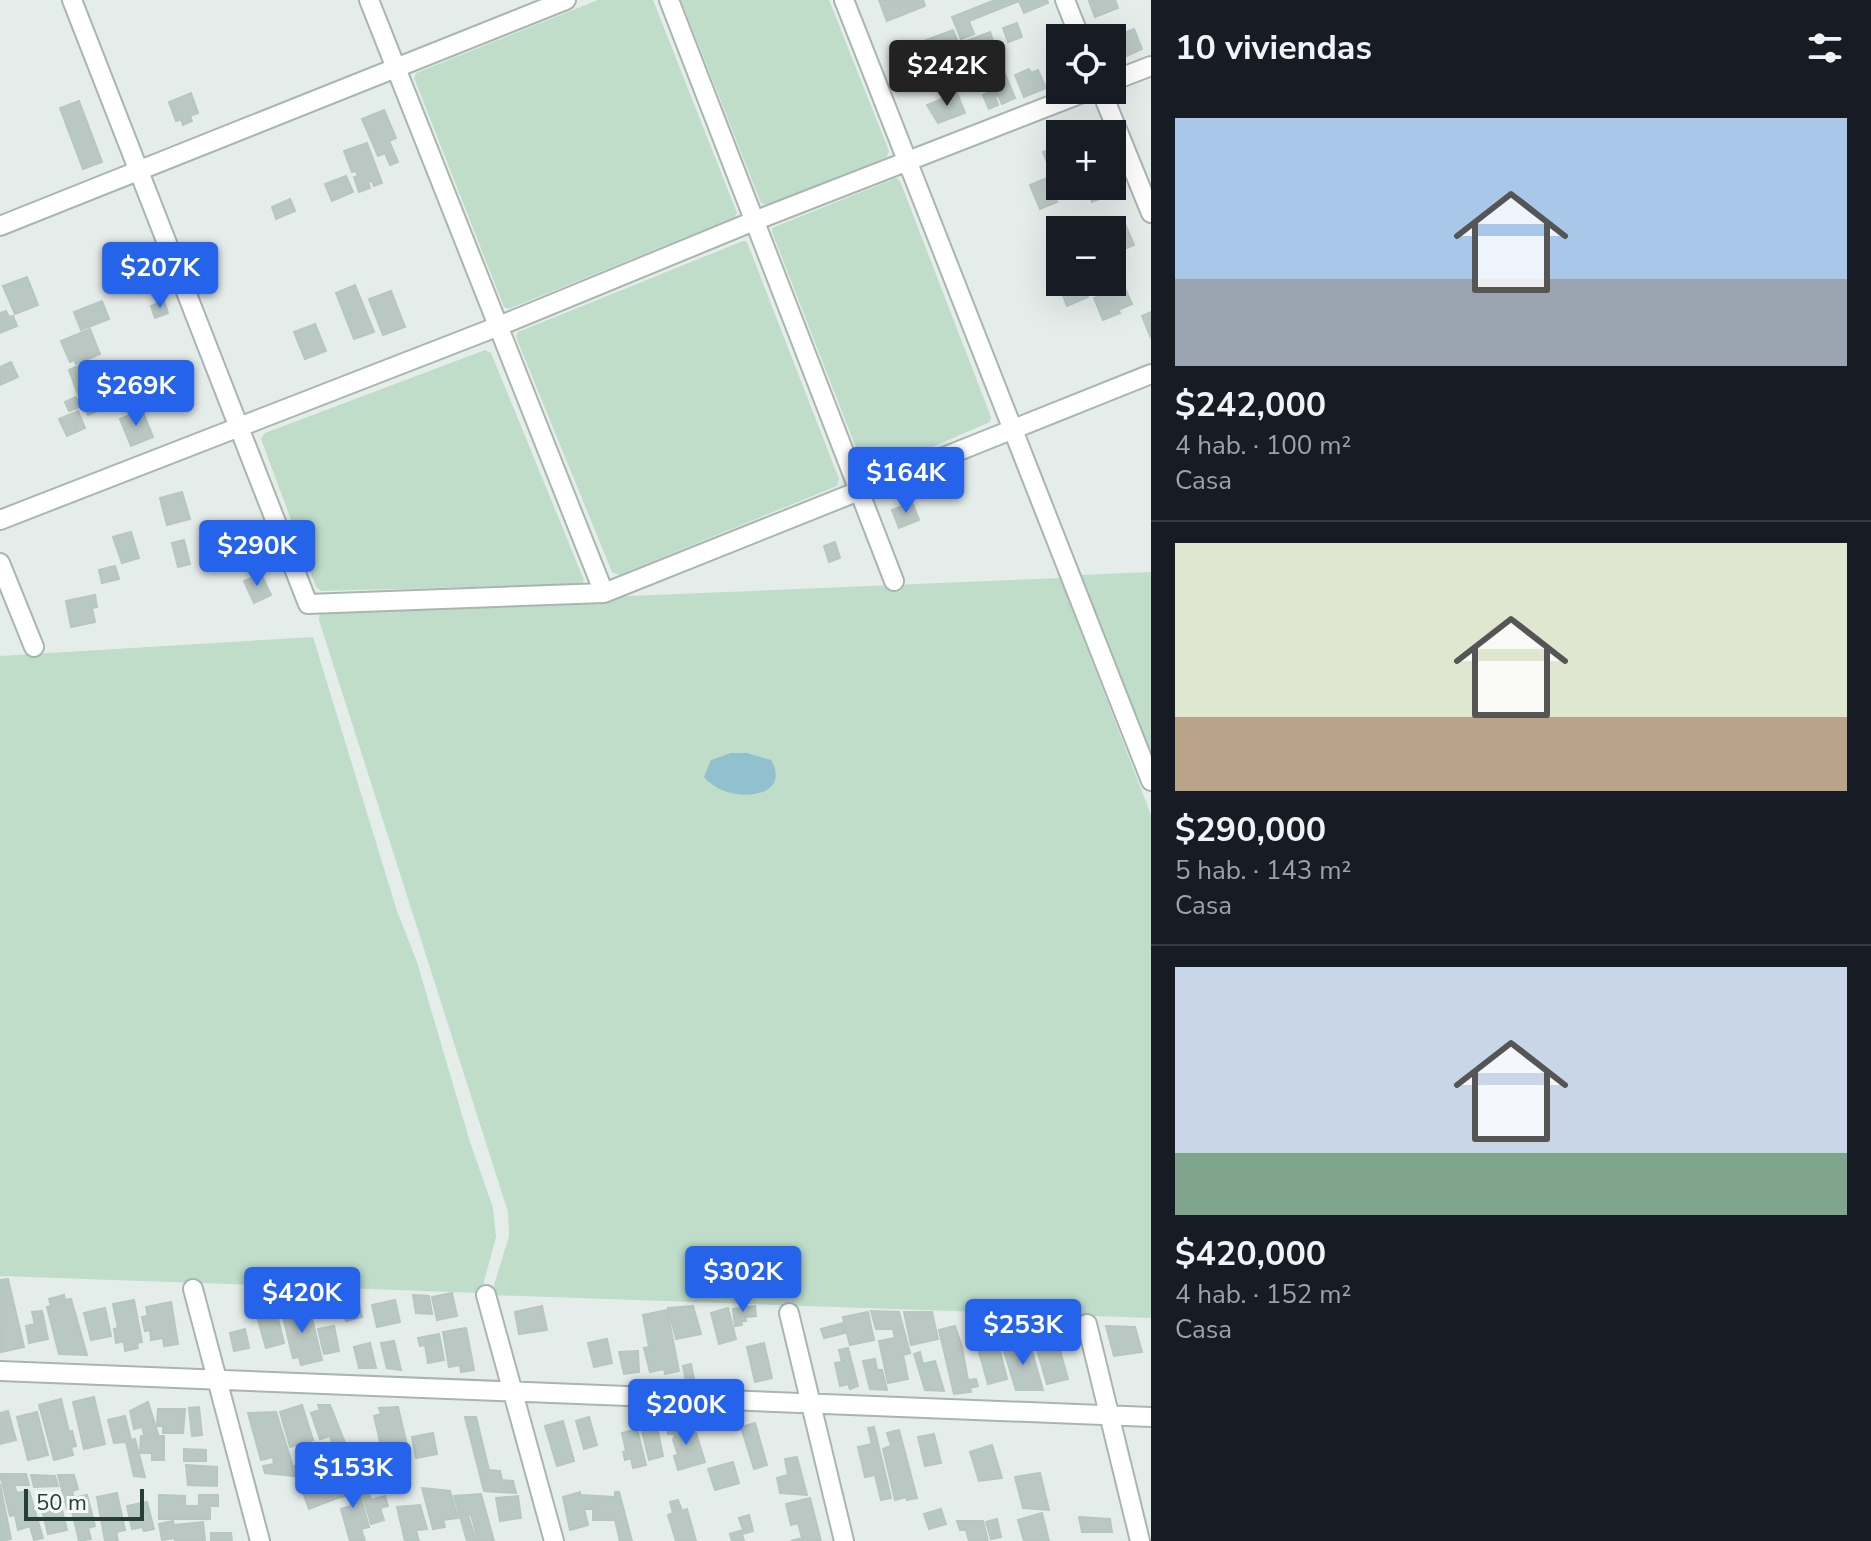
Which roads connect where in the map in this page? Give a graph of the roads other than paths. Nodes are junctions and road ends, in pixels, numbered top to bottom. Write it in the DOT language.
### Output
graph roads {
  1 [pos="72,0"];
  2 [pos="369,0"];
  3 [pos="566,0"];
  4 [pos="669,0"];
  5 [pos="844,0"];
  6 [pos="1065,0"];
  7 [pos="1074,24"];
  8 [pos="1151,66"];
  9 [pos="396,68"];
  10 [pos="1126,76"];
  11 [pos="1053,104"];
  12 [pos="1107,104"];
  13 [pos="907,160"];
  14 [pos="139,171"];
  15 [pos="1151,213"];
  16 [pos="754,221"];
  17 [pos="0,226"];
  18 [pos="499,326"];
  19 [pos="1151,374"];
  20 [pos="240,427"];
  21 [pos="1014,431"];
  22 [pos="859,492"];
  23 [pos="0,520"];
  24 [pos="0,563"];
  25 [pos="894,581"];
  26 [pos="604,593"];
  27 [pos="34,647"];
  28 [pos="1151,781"];
  29 [pos="193,1289"];
  30 [pos="486,1295"];
  31 [pos="789,1313"];
  32 [pos="1087,1324"];
  33 [pos="0,1371"];
  34 [pos="217,1380"];
  35 [pos="513,1393"];
  36 [pos="811,1403"];
  37 [pos="1110,1416"];
  38 [pos="1151,1417"];
  39 [pos="260,1541"];
  40 [pos="554,1541"];
  41 [pos="844,1541"];
  42 [pos="1140,1541"];
  1 -- 14 [label="street"];
  2 -- 9 [label="street"];
  3 -- 9 [label="street"];
  4 -- 16 [label="street"];
  5 -- 13 [label="street"];
  6 -- 7 [label="street"];
  8 -- 10 [label="street"];
  9 -- 14 [label="street"];
  9 -- 18 [label="street"];
  11 -- 13 [label="street"];
  12 -- 15 [label="street"];
  13 -- 16 [label="street"];
  13 -- 21 [label="street"];
  14 -- 17 [label="street"];
  14 -- 20 [label="street"];
  16 -- 18 [label="street"];
  16 -- 22 [label="street"];
  18 -- 20 [label="street"];
  18 -- 26 [label="street"];
  19 -- 21 [label="street"];
  20 -- 23 [label="street"];
  20 -- 26 [label="street"];
  21 -- 22 [label="street"];
  21 -- 28 [label="street"];
  22 -- 25 [label="street"];
  22 -- 26 [label="street"];
  24 -- 27 [label="street"];
  29 -- 34 [label="street"];
  30 -- 35 [label="street"];
  31 -- 36 [label="street"];
  32 -- 37 [label="street"];
  33 -- 34 [label="street"];
  34 -- 35 [label="street"];
  34 -- 39 [label="street"];
  35 -- 36 [label="street"];
  35 -- 40 [label="street"];
  36 -- 37 [label="street"];
  36 -- 41 [label="street"];
  37 -- 38 [label="street"];
  37 -- 42 [label="street"];
}
